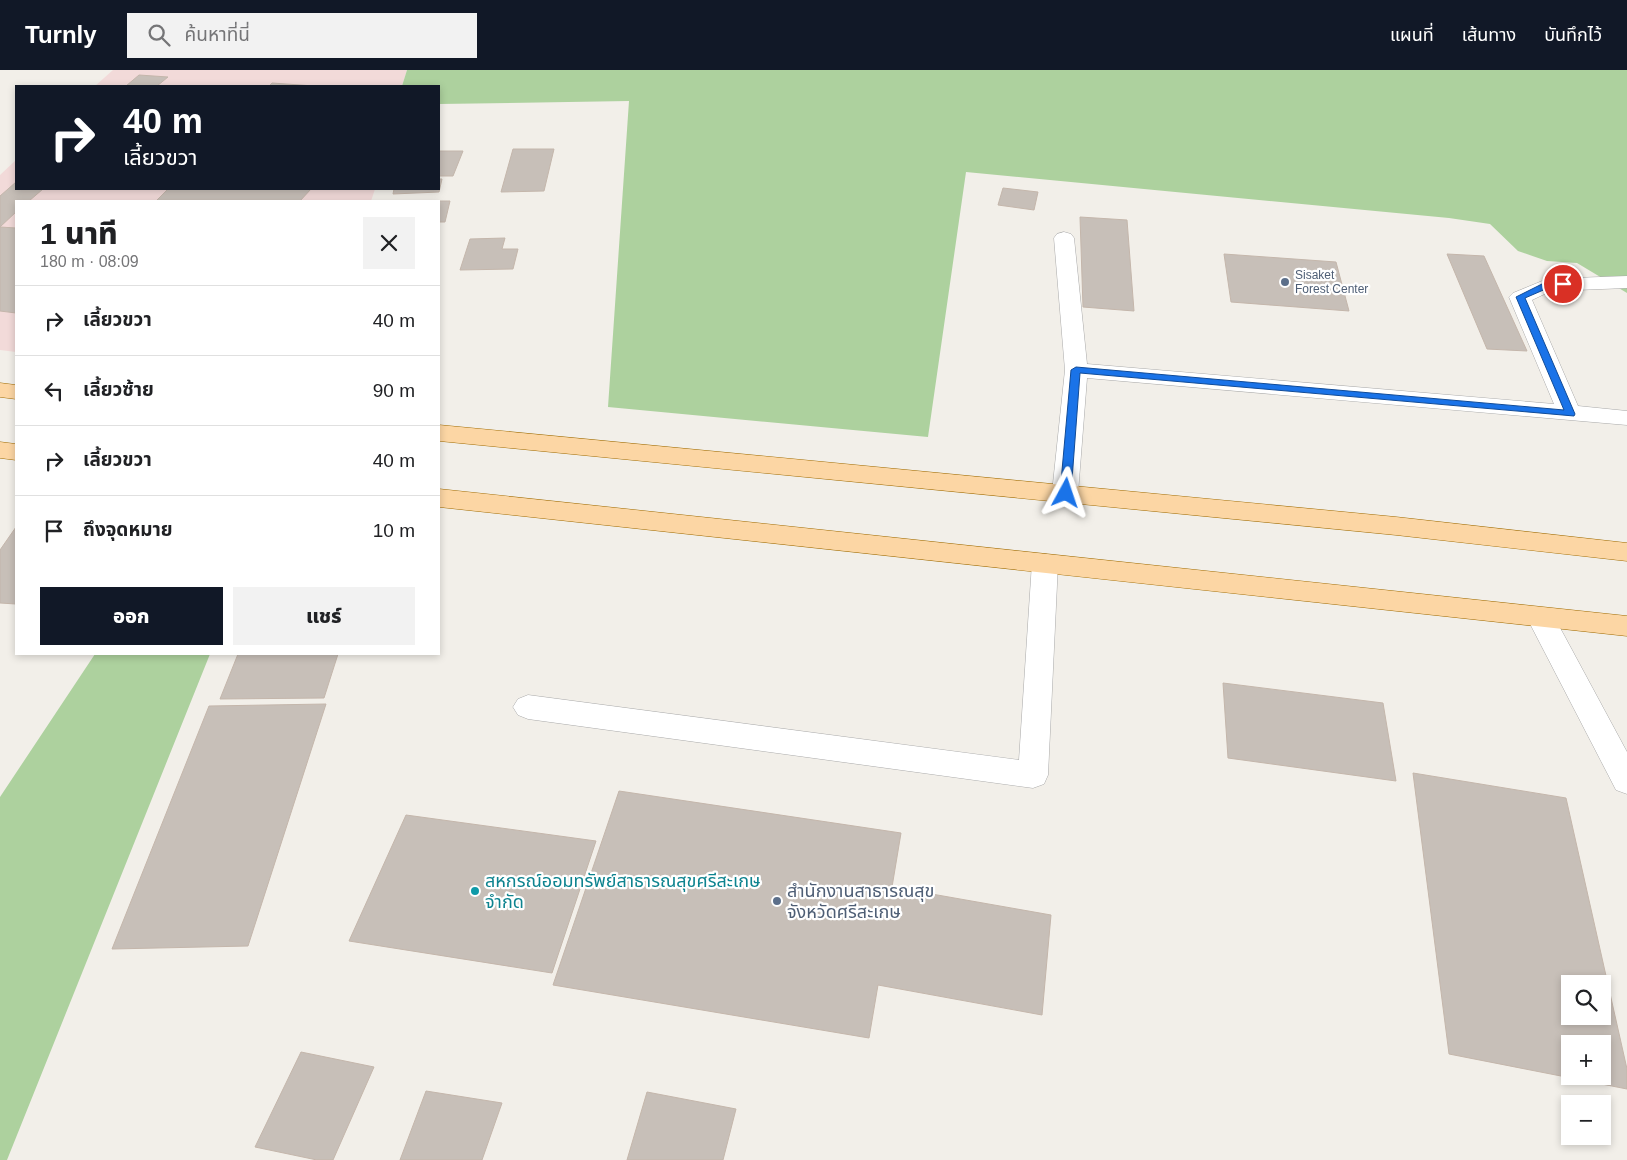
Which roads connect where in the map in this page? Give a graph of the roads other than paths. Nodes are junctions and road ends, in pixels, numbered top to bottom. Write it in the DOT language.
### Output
graph roads {
  1 [pos="1064,238"];
  2 [pos="1627,282"];
  3 [pos="1076,370"];
  4 [pos="0,390"];
  5 [pos="15,392"];
  6 [pos="1570,414"];
  7 [pos="1627,418"];
  8 [pos="440,433"];
  9 [pos="0,450"];
  10 [pos="15,452"];
  11 [pos="1066,493"];
  12 [pos="440,498"];
  13 [pos="1627,552"];
  14 [pos="1045,563"];
  15 [pos="1541,618"];
  16 [pos="1627,626"];
  17 [pos="528,707"];
  18 [pos="1627,781"];
  1 -- 3 [label="street"];
  2 -- 6 [label="street"];
  3 -- 6 [label="street"];
  3 -- 11 [label="street"];
  4 -- 5 [label="main road"];
  6 -- 7 [label="street"];
  8 -- 11 [label="main road"];
  9 -- 10 [label="main road"];
  11 -- 13 [label="main road"];
  12 -- 14 [label="main road"];
  14 -- 15 [label="main road"];
  14 -- 17 [label="street"];
  15 -- 16 [label="main road"];
  15 -- 18 [label="street"];
}
